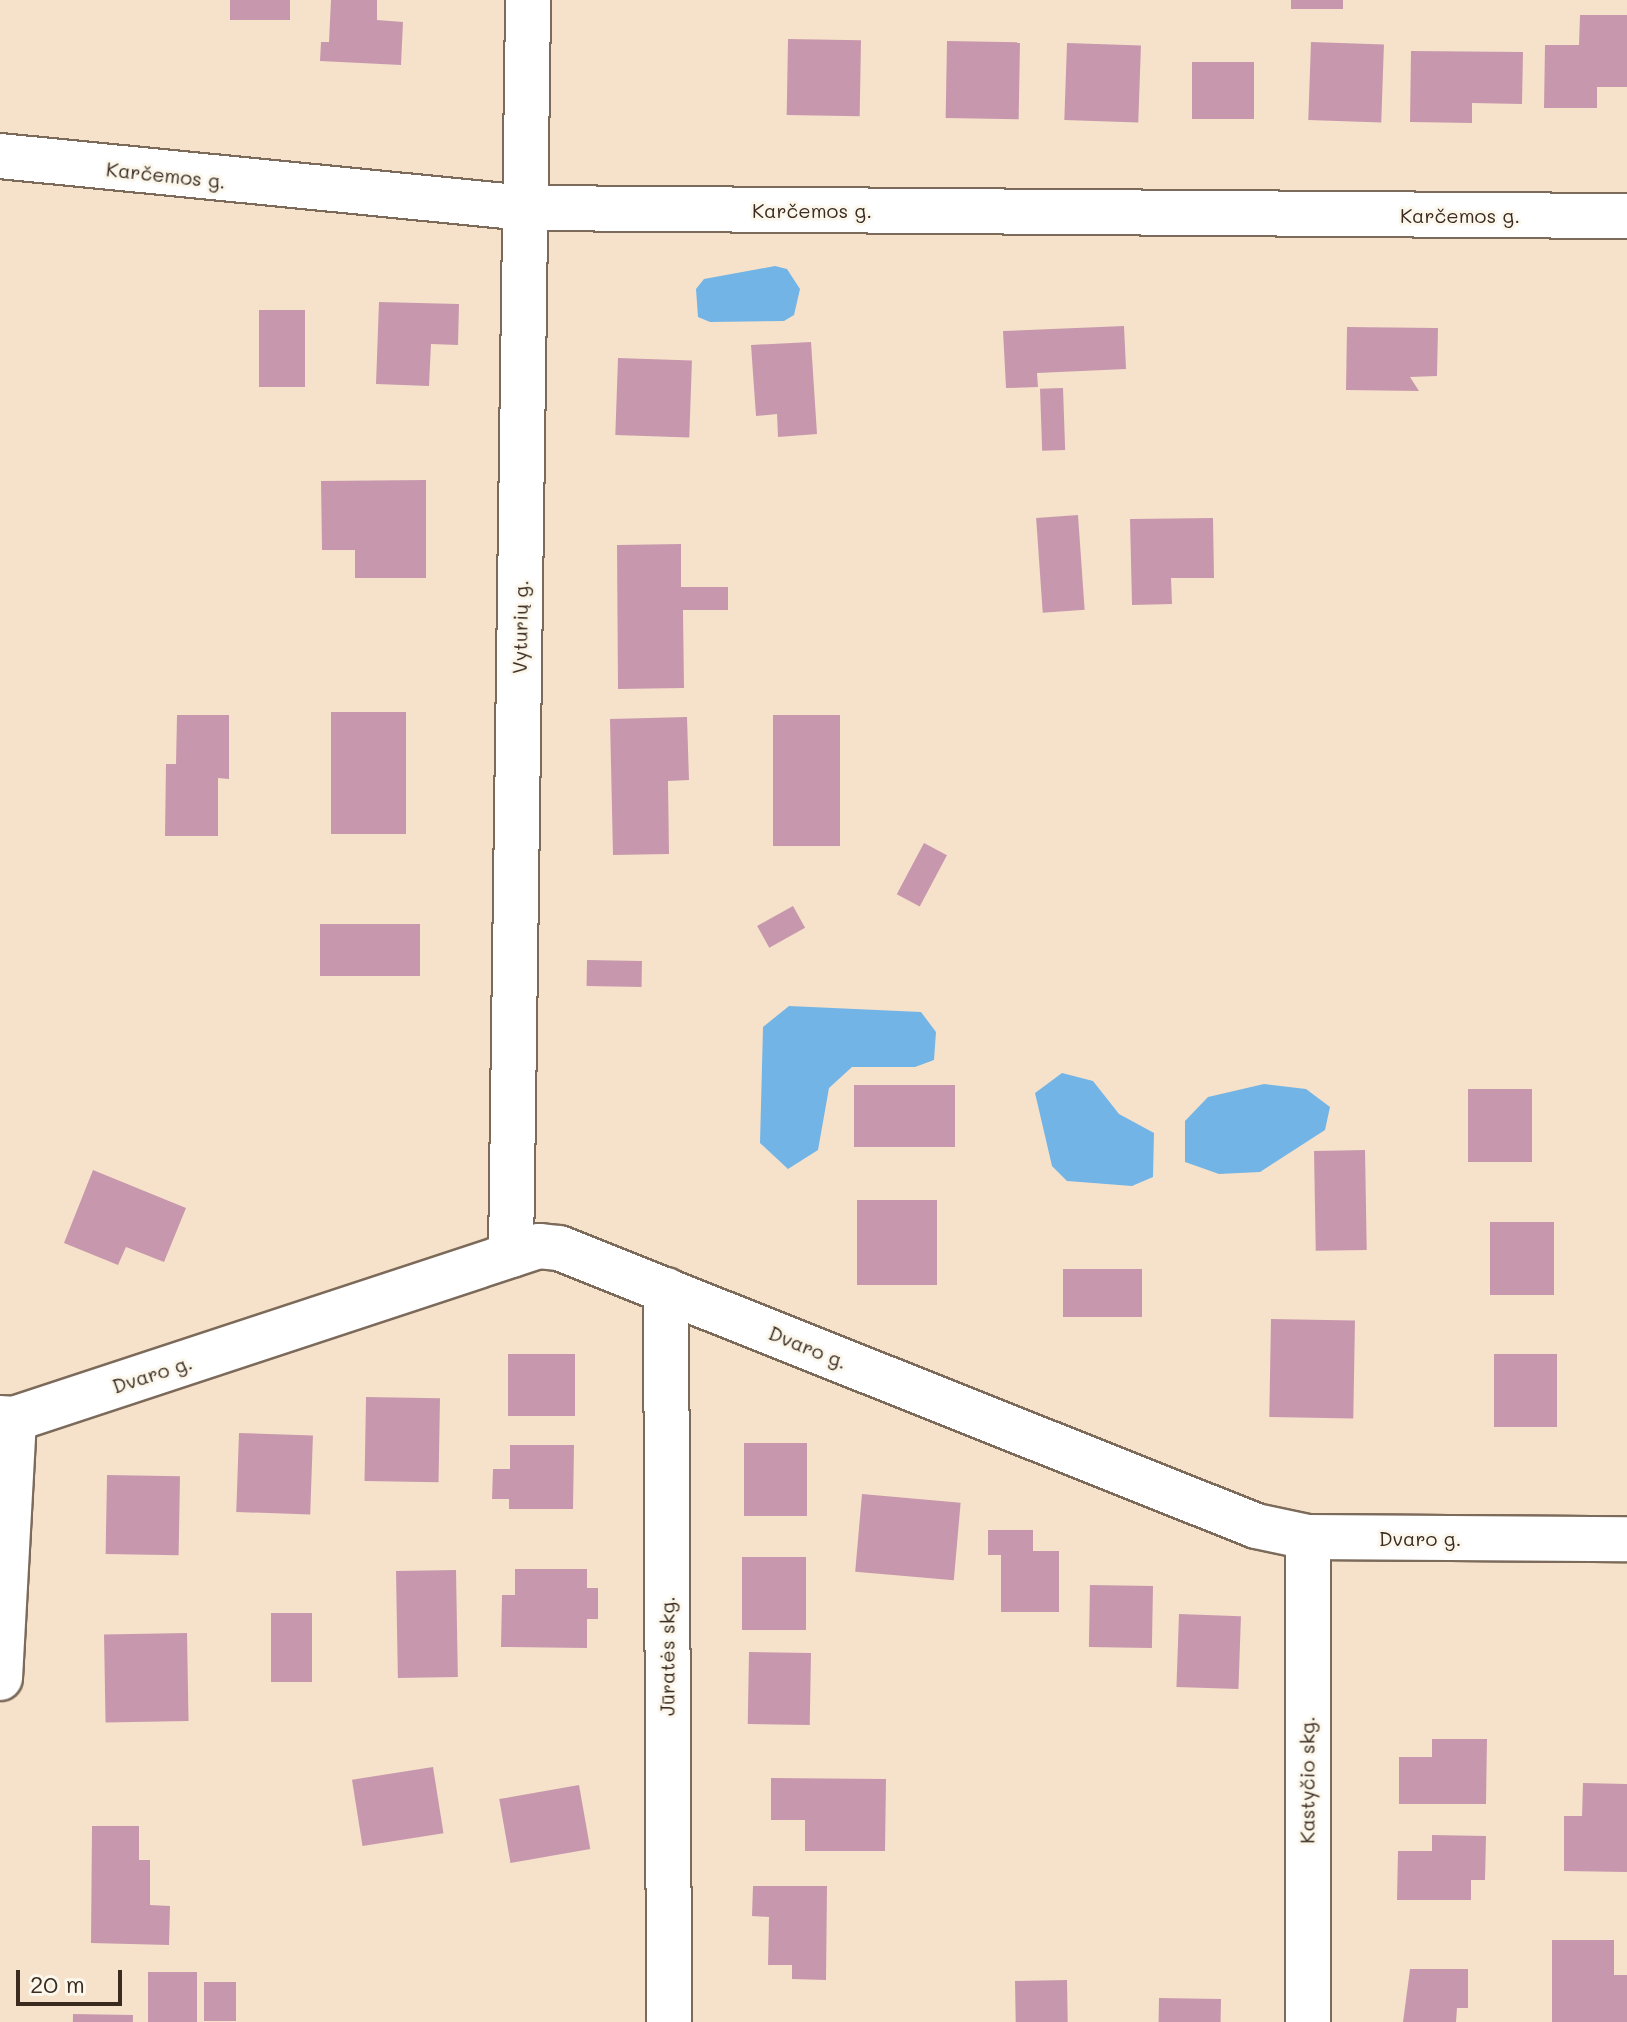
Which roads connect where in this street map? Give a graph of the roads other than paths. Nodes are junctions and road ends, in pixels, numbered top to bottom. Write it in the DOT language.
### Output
graph roads {
  1 [pos="528,0"];
  2 [pos="0,156"];
  3 [pos="526,208"];
  4 [pos="1627,216"];
  5 [pos="511,1255"];
  6 [pos="666,1290"];
  7 [pos="7,1419"];
  8 [pos="1308,1537"];
  9 [pos="1627,1539"];
  10 [pos="0,1678"];
  11 [pos="669,2021"];
  12 [pos="1308,2022"];
  1 -- 3 [label="street, Vyturių g."];
  2 -- 3 [label="street, Karčemos g."];
  3 -- 4 [label="street, Karčemos g."];
  3 -- 5 [label="street, Vyturių g."];
  5 -- 6 [label="street, Dvaro g."];
  5 -- 7 [label="street, Dvaro g."];
  6 -- 8 [label="street, Dvaro g."];
  6 -- 11 [label="street, Jūratės skg."];
  7 -- 10 [label="street"];
  8 -- 9 [label="street, Dvaro g."];
  8 -- 12 [label="street, Kastyčio skg."];
}
